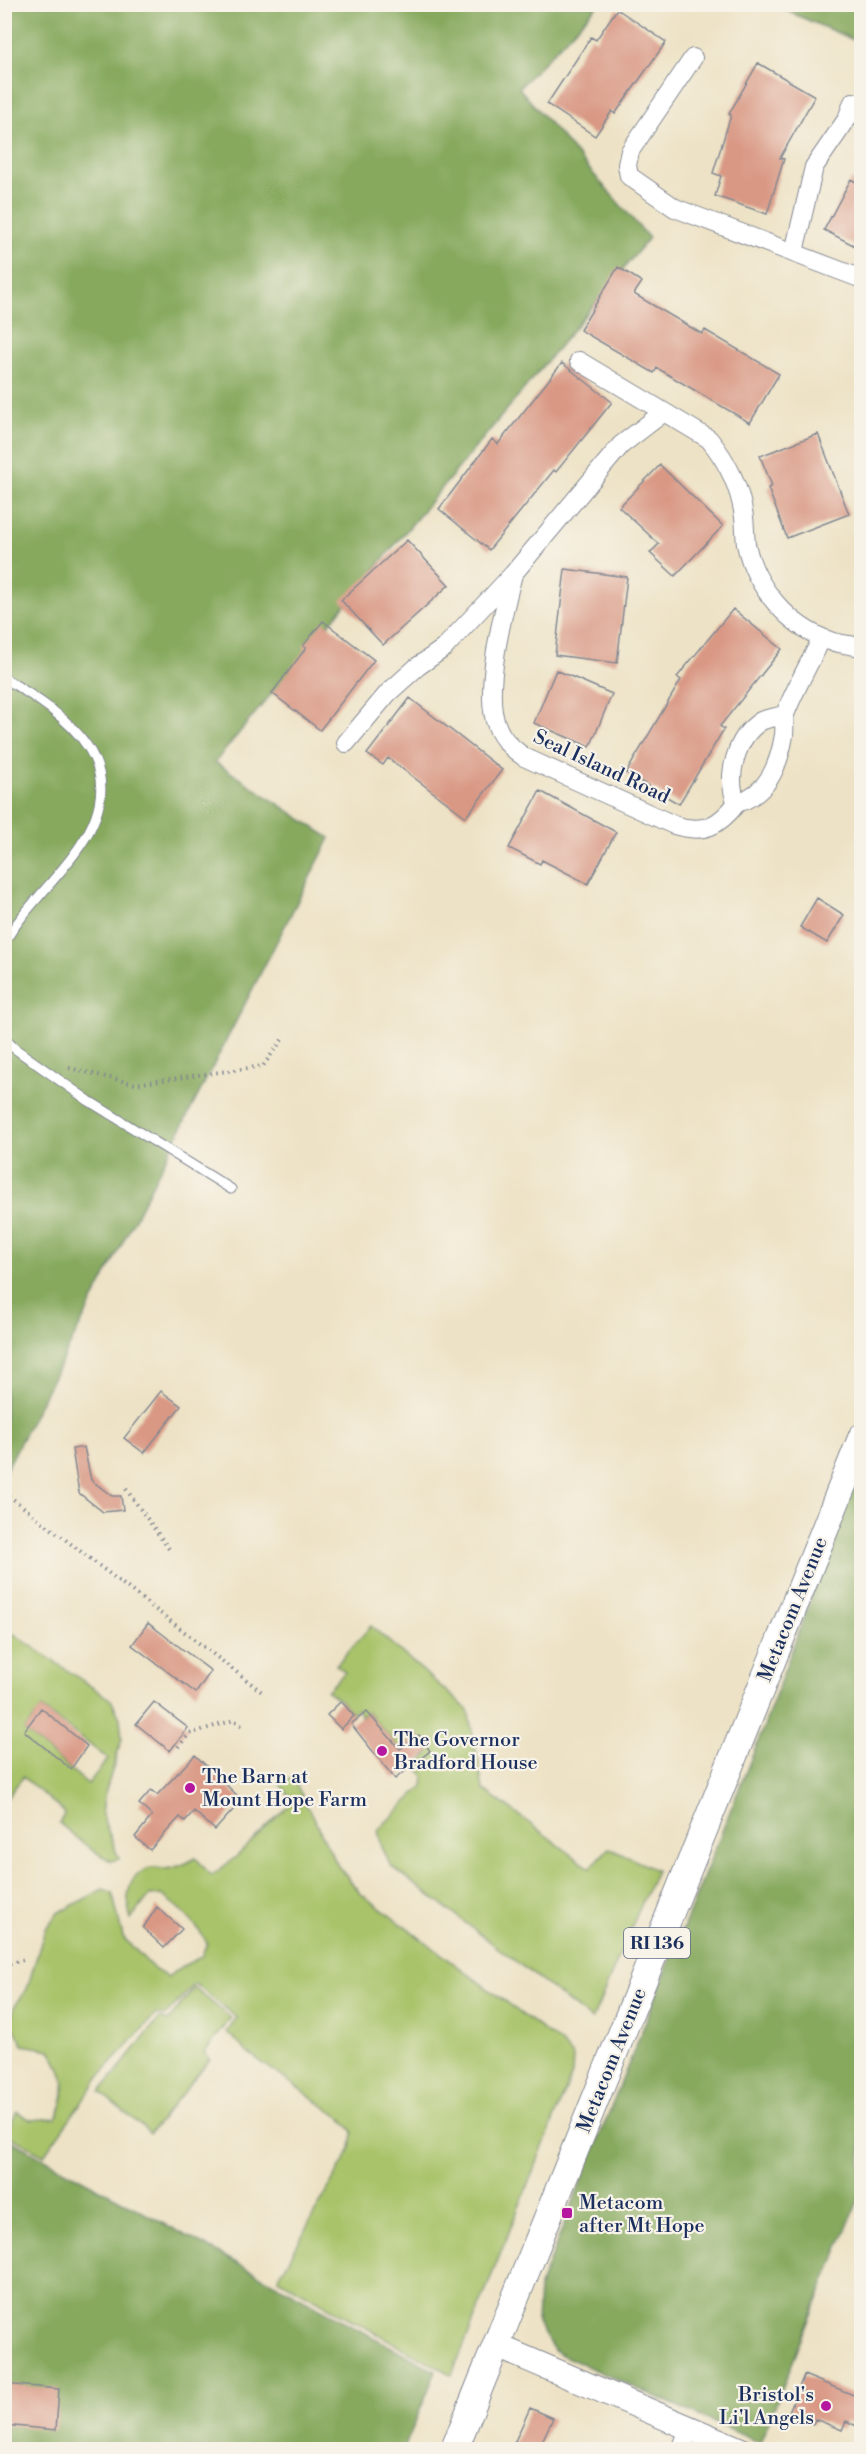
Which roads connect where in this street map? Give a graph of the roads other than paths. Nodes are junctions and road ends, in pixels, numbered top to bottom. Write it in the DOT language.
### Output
graph roads {
  1 [pos="693,58"];
  2 [pos="853,102"];
  3 [pos="794,252"];
  4 [pos="861,279"];
  5 [pos="579,361"];
  6 [pos="664,412"];
  7 [pos="513,574"];
  8 [pos="822,638"];
  9 [pos="861,647"];
  10 [pos="4,678"];
  11 [pos="784,715"];
  12 [pos="346,743"];
  13 [pos="737,803"];
  14 [pos="4,943"];
  15 [pos="4,1038"];
  16 [pos="231,1189"];
  17 [pos="861,1437"];
  18 [pos="497,2346"];
  19 [pos="685,2439"];
  20 [pos="454,2450"];
  21 [pos="741,2450"];
  1 -- 3 [label="street"];
  2 -- 3 [label="street"];
  3 -- 4 [label="street"];
  5 -- 6 [label="street"];
  6 -- 7 [label="street, Seal Island Road"];
  6 -- 8 [label="street"];
  7 -- 12 [label="street, Seal Island Road"];
  7 -- 13 [label="street, Seal Island Road"];
  8 -- 9 [label="street"];
  8 -- 11 [label="street, Seal Island Road"];
  10 -- 14 [label="lane"];
  11 -- 13 [label="street, Seal Island Road"];
  11 -- 13 [label="street"];
  15 -- 16 [label="lane"];
  17 -- 18 [label="main road, Metacom Avenue / RI 136"];
  18 -- 19 [label="street"];
  18 -- 20 [label="main road, Metacom Avenue / RI 136"];
  19 -- 21 [label="street"];
}
